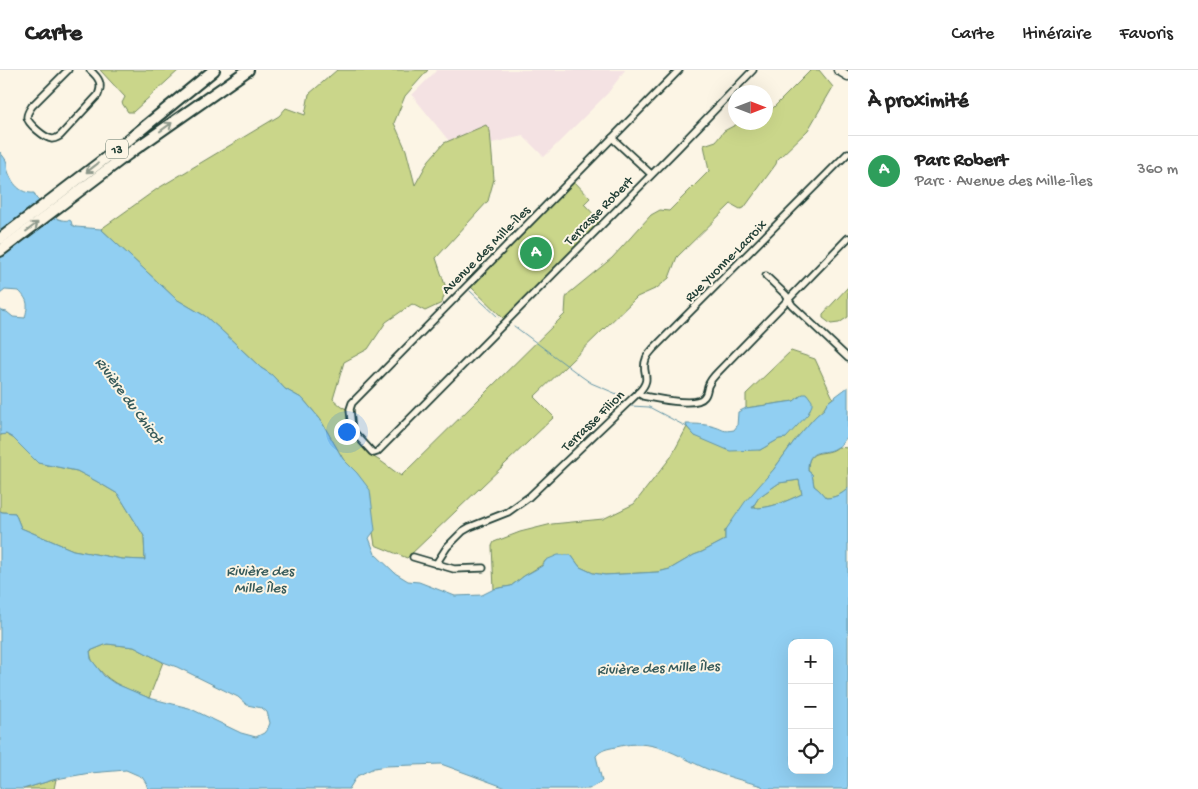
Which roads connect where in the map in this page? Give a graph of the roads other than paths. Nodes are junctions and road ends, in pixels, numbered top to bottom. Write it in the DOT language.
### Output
graph roads {
  1 [pos="68,70"];
  2 [pos="90,70"];
  3 [pos="214,70"];
  4 [pos="248,70"];
  5 [pos="679,70"];
  6 [pos="753,70"];
  7 [pos="838,70"];
  8 [pos="848,76"];
  9 [pos="612,138"];
  10 [pos="848,152"];
  11 [pos="651,174"];
  12 [pos="62,198"];
  13 [pos="848,238"];
  14 [pos="0,239"];
  15 [pos="0,251"];
  16 [pos="766,276"];
  17 [pos="788,299"];
  18 [pos="848,358"];
  19 [pos="638,393"];
  20 [pos="375,453"];
  21 [pos="413,557"];
  22 [pos="436,564"];
  23 [pos="482,568"];
  1 -- 2 [label="street"];
  3 -- 12 [label="highway, 13, one-way"];
  12 -- 4 [label="highway, 13, one-way"];
  5 -- 9 [label="street, Avenue des Mille-Îles"];
  6 -- 11 [label="street, Terrasse Robert"];
  7 -- 8 [label="main road"];
  9 -- 11 [label="street"];
  9 -- 20 [label="street, Avenue des Mille-Îles"];
  10 -- 19 [label="street, Rue Yvonne-Lacroix"];
  11 -- 20 [label="street, Terrasse Robert"];
  12 -- 14 [label="highway, 13"];
  15 -- 12 [label="highway, 13, one-way"];
  13 -- 17 [label="street, Terrasse Filion"];
  16 -- 17 [label="street"];
  17 -- 18 [label="street"];
  17 -- 19 [label="street, Terrasse Filion"];
  19 -- 22 [label="street, Terrasse Filion"];
  21 -- 22 [label="street"];
  22 -- 23 [label="street"];
}
